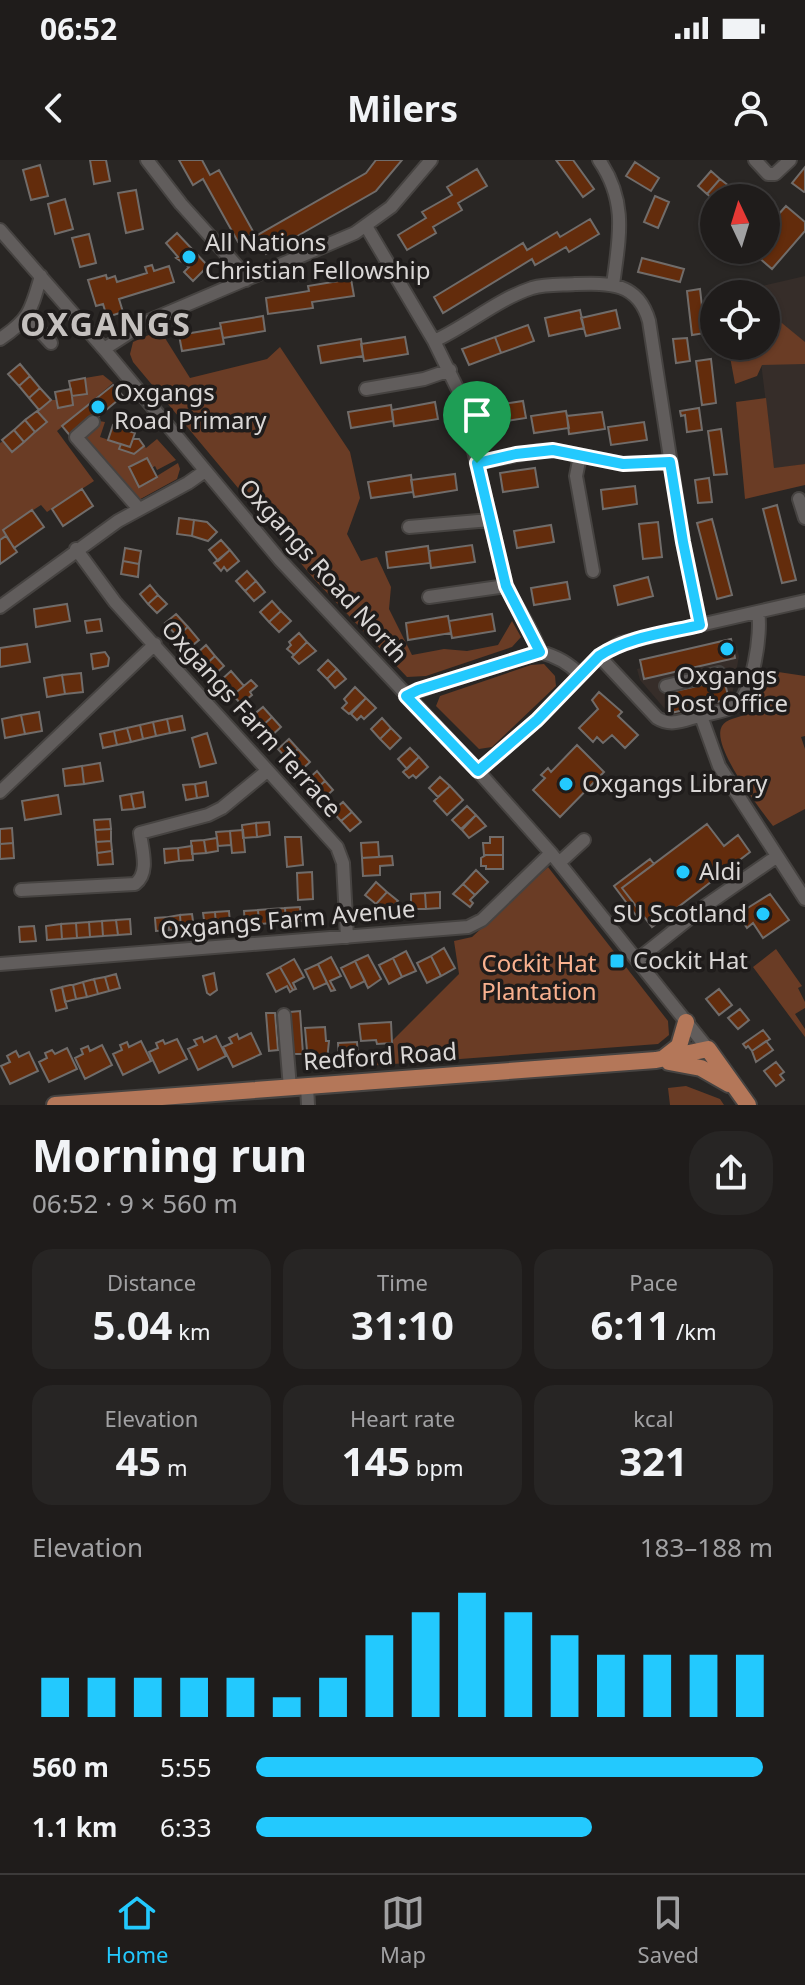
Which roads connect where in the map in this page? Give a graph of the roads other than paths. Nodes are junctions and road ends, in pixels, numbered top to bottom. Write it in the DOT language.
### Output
graph roads {
  1 [pos="147,160"];
  2 [pos="431,160"];
  3 [pos="599,160"];
  4 [pos="755,160"];
  5 [pos="790,160"];
  6 [pos="366,226"];
  7 [pos="0,230"];
  8 [pos="41,276"];
  9 [pos="246,280"];
  10 [pos="613,285"];
  11 [pos="27,317"];
  12 [pos="0,339"];
  13 [pos="434,341"];
  14 [pos="51,343"];
  15 [pos="104,349"];
  16 [pos="450,370"];
  17 [pos="366,389"];
  18 [pos="93,422"];
  19 [pos="580,456"];
  20 [pos="670,462"];
  21 [pos="477,463"];
  22 [pos="205,471"];
  23 [pos="799,499"];
  24 [pos="139,509"];
  25 [pos="805,518"];
  26 [pos="490,520"];
  27 [pos="409,527"];
  28 [pos="76,549"];
  29 [pos="593,571"];
  30 [pos="506,586"];
  31 [pos="429,597"];
  32 [pos="805,601"];
  33 [pos="0,607"];
  34 [pos="758,612"];
  35 [pos="700,625"];
  36 [pos="155,644"];
  37 [pos="540,652"];
  38 [pos="599,656"];
  39 [pos="719,673"];
  40 [pos="580,675"];
  41 [pos="666,686"];
  42 [pos="406,696"];
  43 [pos="701,716"];
  44 [pos="267,771"];
  45 [pos="478,771"];
  46 [pos="0,792"];
  47 [pos="584,840"];
  48 [pos="776,857"];
  49 [pos="555,858"];
  50 [pos="21,890"];
  51 [pos="805,899"];
  52 [pos="347,937"];
  53 [pos="637,960"];
  54 [pos="0,964"];
  55 [pos="284,1015"];
  56 [pos="686,1022"];
  57 [pos="708,1049"];
  58 [pos="656,1060"];
  59 [pos="298,1087"];
  60 [pos="736,1088"];
  61 [pos="55,1105"];
  62 [pos="308,1105"];
  63 [pos="748,1105"];
  1 -- 9 [label="street"];
  2 -- 6 [label="street"];
  3 -- 10 [label="street"];
  4 -- 5 [label="street"];
  6 -- 9 [label="street"];
  6 -- 13 [label="street"];
  7 -- 8 [label="street, Oxgangs Road North"];
  8 -- 11 [label="street"];
  8 -- 15 [label="street, Oxgangs Road North"];
  9 -- 15 [label="street"];
  10 -- 13 [label="street"];
  10 -- 20 [label="street"];
  11 -- 12 [label="street"];
  11 -- 14 [label="street"];
  13 -- 16 [label="street"];
  15 -- 22 [label="street, Oxgangs Road North"];
  16 -- 17 [label="street"];
  16 -- 21 [label="street"];
  18 -- 24 [label="street"];
  19 -- 20 [label="street"];
  19 -- 21 [label="street"];
  19 -- 29 [label="street"];
  20 -- 35 [label="street"];
  21 -- 26 [label="street"];
  22 -- 24 [label="street"];
  22 -- 42 [label="street, Oxgangs Road North"];
  23 -- 25 [label="street"];
  24 -- 28 [label="street"];
  26 -- 27 [label="street"];
  26 -- 30 [label="street"];
  28 -- 33 [label="street"];
  28 -- 36 [label="street, Oxgangs Farm Terrace"];
  30 -- 31 [label="street"];
  30 -- 37 [label="street"];
  32 -- 34 [label="street"];
  34 -- 35 [label="street"];
  34 -- 43 [label="street"];
  35 -- 38 [label="street"];
  36 -- 44 [label="street, Oxgangs Farm Terrace"];
  36 -- 46 [label="street"];
  37 -- 40 [label="street"];
  37 -- 42 [label="street"];
  38 -- 40 [label="street"];
  38 -- 43 [label="street"];
  39 -- 41 [label="street"];
  40 -- 45 [label="street"];
  42 -- 45 [label="street, Oxgangs Road North"];
  43 -- 48 [label="street"];
  44 -- 50 [label="street"];
  44 -- 52 [label="street, Oxgangs Farm Terrace"];
  45 -- 49 [label="street, Oxgangs Road North"];
  47 -- 49 [label="street, Oxgangs Farm Avenue"];
  48 -- 51 [label="street"];
  48 -- 53 [label="street"];
  49 -- 52 [label="street, Oxgangs Farm Avenue"];
  49 -- 53 [label="street, Oxgangs Road North"];
  52 -- 54 [label="street, Oxgangs Farm Avenue"];
  53 -- 56 [label="street, Oxgangs Road North"];
  55 -- 59 [label="street"];
  56 -- 57 [label="street, Oxgangs Road North"];
  56 -- 58 [label="main road"];
  57 -- 58 [label="main road, Redford Road"];
  57 -- 60 [label="main road"];
  58 -- 59 [label="main road, Redford Road"];
  58 -- 60 [label="main road"];
  59 -- 61 [label="main road, Redford Road"];
  59 -- 62 [label="street"];
  60 -- 63 [label="main road"];
}
